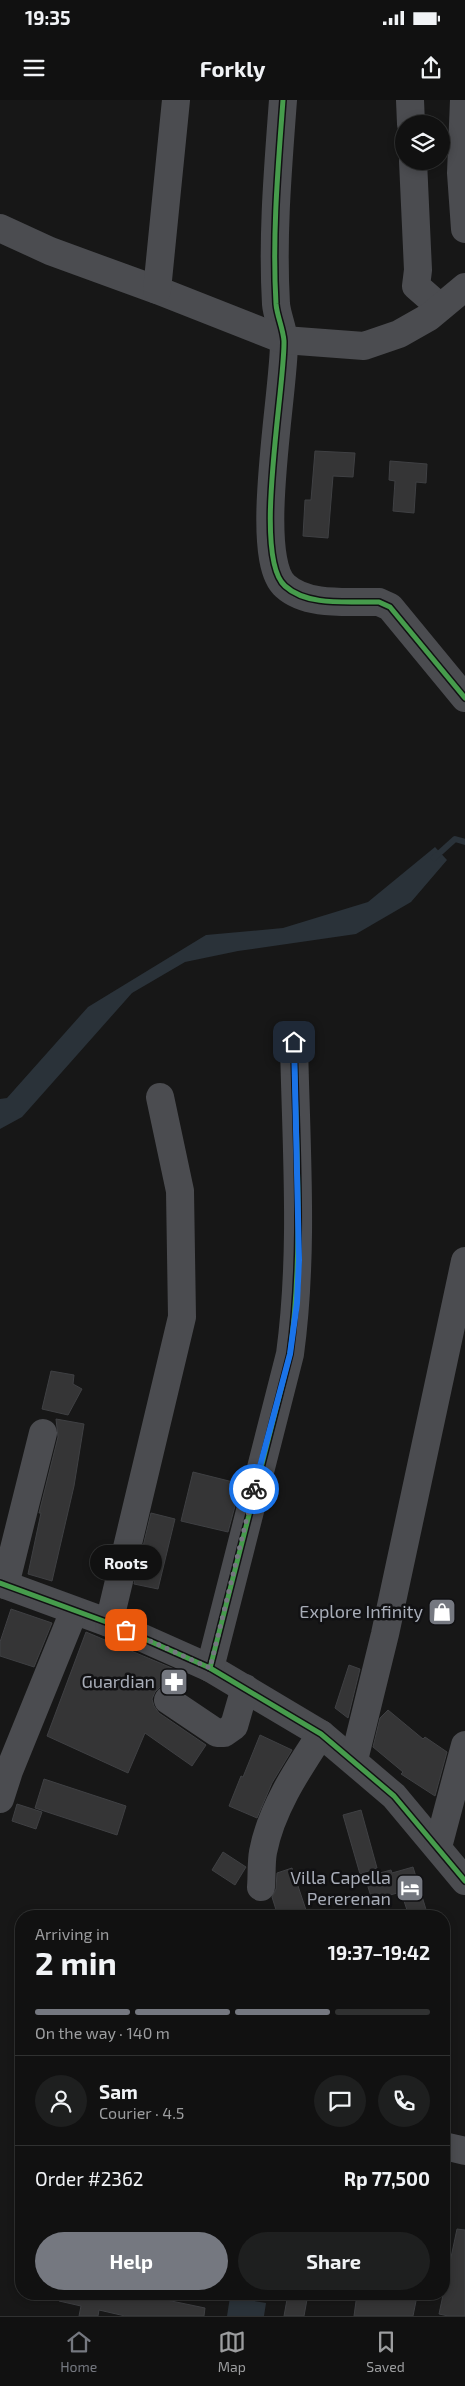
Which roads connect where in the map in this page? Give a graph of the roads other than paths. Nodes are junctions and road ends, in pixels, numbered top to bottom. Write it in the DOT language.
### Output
graph roads {
  1 [pos="176,100"];
  2 [pos="283,100"];
  3 [pos="410,100"];
  4 [pos="464,100"];
  5 [pos="411,115"];
  6 [pos="413,170"];
  7 [pos="0,228"];
  8 [pos="465,229"];
  9 [pos="465,287"];
  10 [pos="157,290"];
  11 [pos="440,307"];
  12 [pos="284,340"];
  13 [pos="465,698"];
  14 [pos="294,1042"];
  15 [pos="160,1097"];
  16 [pos="465,1262"];
  17 [pos="43,1433"];
  18 [pos="2,1584"];
  19 [pos="74,1611"];
  20 [pos="109,1623"];
  21 [pos="210,1668"];
  22 [pos="245,1688"];
  23 [pos="168,1700"];
  24 [pos="322,1734"];
  25 [pos="465,1745"];
  26 [pos="354,1760"];
  27 [pos="0,1798"];
  28 [pos="438,1847"];
  29 [pos="465,1880"];
  30 [pos="261,1887"];
  31 [pos="450,2147"];
  32 [pos="465,2151"];
  1 -- 10 [label="street"];
  2 -- 12 [label="street"];
  3 -- 5 [label="street"];
  4 -- 8 [label="street"];
  6 -- 11 [label="street"];
  7 -- 10 [label="street"];
  9 -- 11 [label="street"];
  10 -- 12 [label="street"];
  11 -- 12 [label="street"];
  12 -- 13 [label="street"];
  14 -- 21 [label="street"];
  15 -- 20 [label="street"];
  16 -- 26 [label="street"];
  17 -- 18 [label="street"];
  18 -- 19 [label="street"];
  19 -- 20 [label="street"];
  19 -- 27 [label="street"];
  20 -- 21 [label="street"];
  21 -- 22 [label="street"];
  22 -- 23 [label="street"];
  22 -- 24 [label="street"];
  24 -- 26 [label="street"];
  24 -- 30 [label="street"];
  25 -- 28 [label="street"];
  26 -- 28 [label="street"];
  28 -- 29 [label="street"];
  31 -- 32 [label="street"];
}
